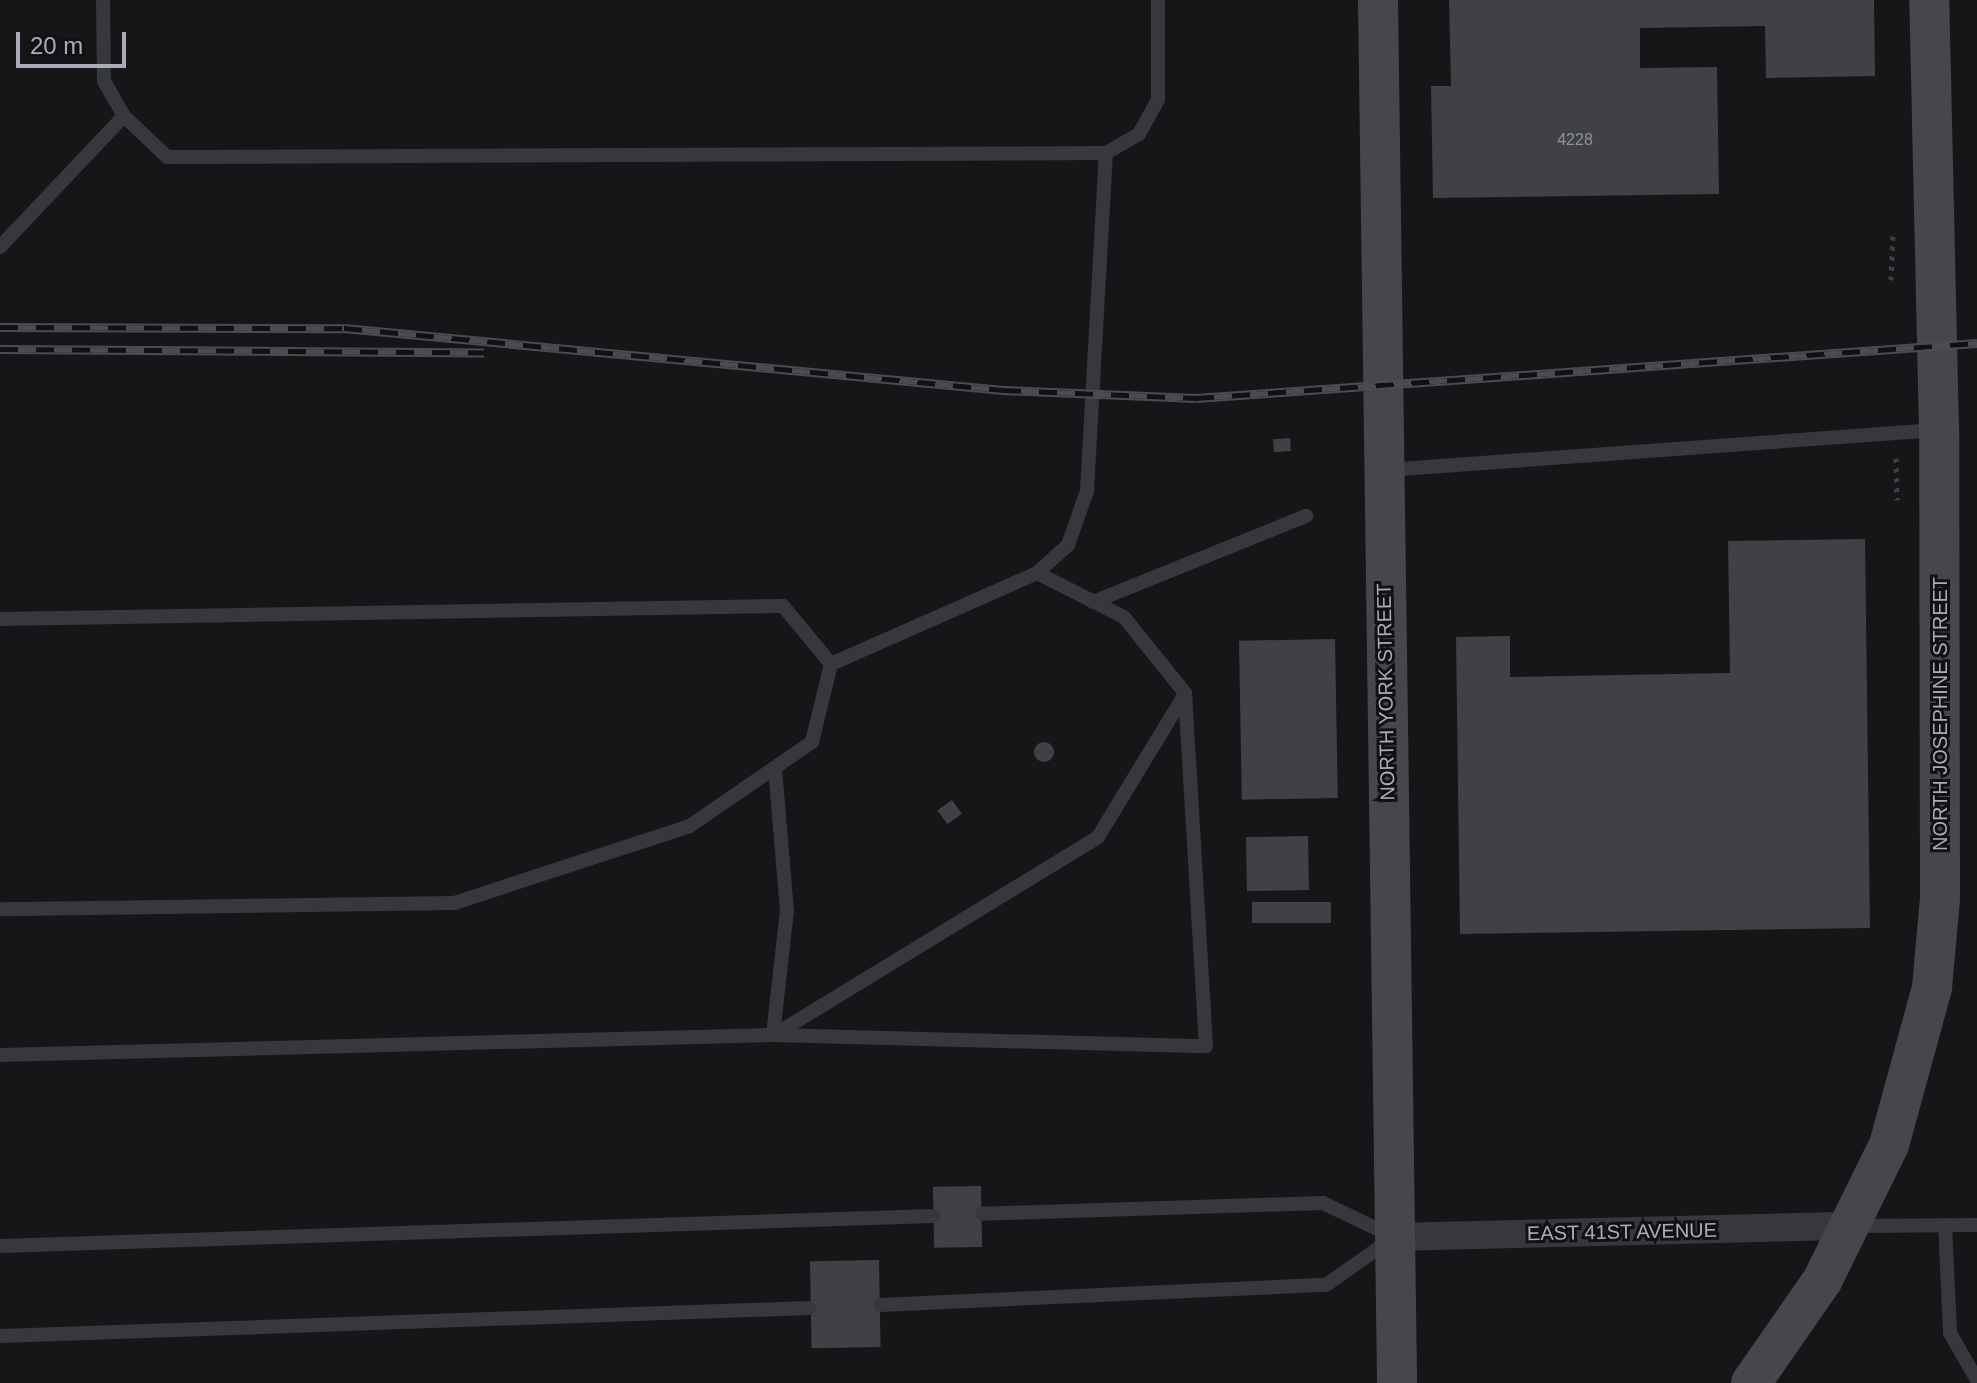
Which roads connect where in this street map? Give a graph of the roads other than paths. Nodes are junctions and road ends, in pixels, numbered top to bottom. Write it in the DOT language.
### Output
graph roads {
  1 [pos="103,0"];
  2 [pos="1158,0"];
  3 [pos="1378,0"];
  4 [pos="1929,0"];
  5 [pos="124,116"];
  6 [pos="1106,153"];
  7 [pos="0,247"];
  8 [pos="1939,429"];
  9 [pos="1383,470"];
  10 [pos="1306,516"];
  11 [pos="1037,573"];
  12 [pos="1093,602"];
  13 [pos="0,619"];
  14 [pos="831,664"];
  15 [pos="1185,693"];
  16 [pos="775,767"];
  17 [pos="0,909"];
  18 [pos="773,1035"];
  19 [pos="0,1055"];
  20 [pos="982,1214"];
  21 [pos="934,1216"];
  22 [pos="1945,1225"];
  23 [pos="1977,1225"];
  24 [pos="1851,1226"];
  25 [pos="1394,1237"];
  26 [pos="0,1246"];
  27 [pos="880,1305"];
  28 [pos="810,1308"];
  29 [pos="0,1336"];
  30 [pos="1977,1380"];
  31 [pos="1397,1383"];
  32 [pos="1751,1383"];
  1 -- 5 [label="lane"];
  2 -- 6 [label="lane"];
  3 -- 9 [label="main road, NORTH YORK STREET"];
  4 -- 8 [label="main road, NORTH JOSEPHINE STREET"];
  5 -- 6 [label="lane"];
  5 -- 7 [label="lane"];
  6 -- 11 [label="lane"];
  8 -- 9 [label="lane"];
  8 -- 24 [label="main road, NORTH JOSEPHINE STREET"];
  9 -- 25 [label="main road, NORTH YORK STREET"];
  10 -- 12 [label="lane"];
  11 -- 12 [label="lane"];
  11 -- 14 [label="lane"];
  12 -- 15 [label="lane"];
  13 -- 14 [label="lane"];
  14 -- 16 [label="lane"];
  15 -- 18 [label="lane"];
  15 -- 18 [label="lane"];
  16 -- 17 [label="lane"];
  16 -- 18 [label="lane"];
  18 -- 19 [label="lane"];
  20 -- 25 [label="lane"];
  21 -- 26 [label="lane"];
  22 -- 23 [label="lane"];
  22 -- 24 [label="lane"];
  22 -- 30 [label="lane"];
  24 -- 25 [label="street, EAST 41ST AVENUE"];
  24 -- 32 [label="main road, NORTH JOSEPHINE STREET"];
  25 -- 27 [label="lane"];
  25 -- 31 [label="main road, NORTH YORK STREET"];
  28 -- 29 [label="lane"];
}
